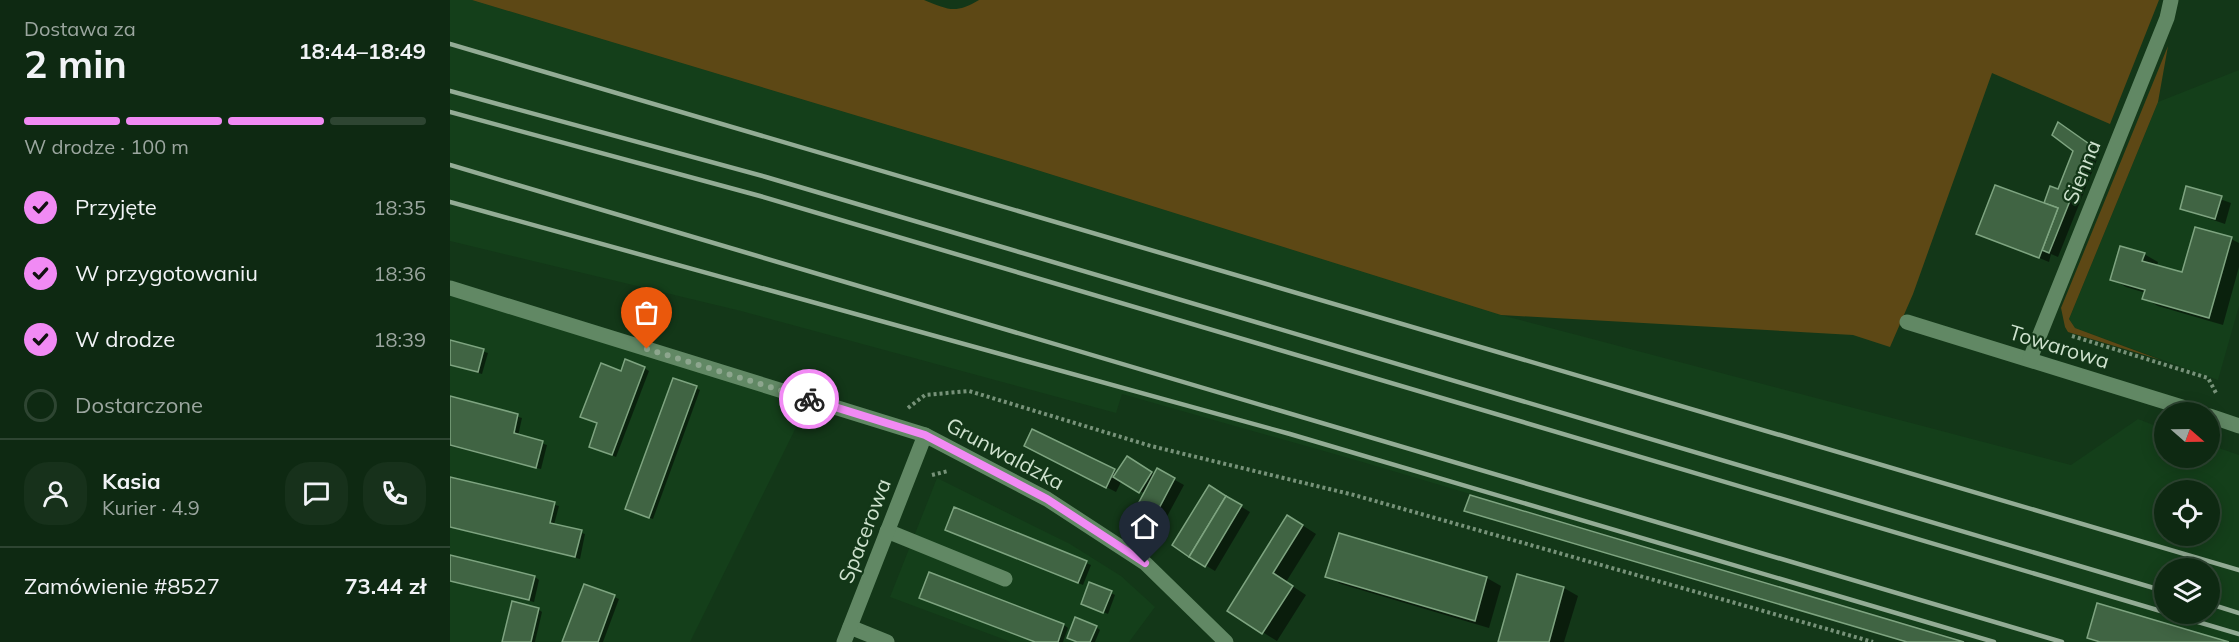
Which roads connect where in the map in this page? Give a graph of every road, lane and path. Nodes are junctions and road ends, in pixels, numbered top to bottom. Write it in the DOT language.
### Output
graph roads {
  1 [pos="2171,0"];
  2 [pos="450,288"];
  3 [pos="1907,322"];
  4 [pos="2072,336"];
  5 [pos="2030,359"];
  6 [pos="2216,393"];
  7 [pos="2166,402"];
  8 [pos="2220,419"];
  9 [pos="888,423"];
  10 [pos="2239,426"];
  11 [pos="925,435"];
  12 [pos="953,470"];
  13 [pos="925,484"];
  14 [pos="886,531"];
  15 [pos="1005,579"];
  16 [pos="850,627"];
  17 [pos="844,642"];
  18 [pos="887,642"];
  19 [pos="1226,642"];
  20 [pos="1873,642"];
  1 -- 5 [label="street, Sienna"];
  2 -- 9 [label="street, Grunwaldzka"];
  3 -- 5 [label="street, Towarowa"];
  4 -- 6 [label="path"];
  5 -- 7 [label="street, Towarowa"];
  8 -- 10 [label="street"];
  9 -- 11 [label="street, Grunwaldzka"];
  9 -- 20 [label="path"];
  11 -- 14 [label="street, Spacerowa"];
  11 -- 19 [label="street, Grunwaldzka"];
  12 -- 13 [label="path"];
  14 -- 15 [label="street"];
  14 -- 16 [label="street, Spacerowa"];
  16 -- 17 [label="street, Spacerowa"];
  16 -- 18 [label="street"];
}
